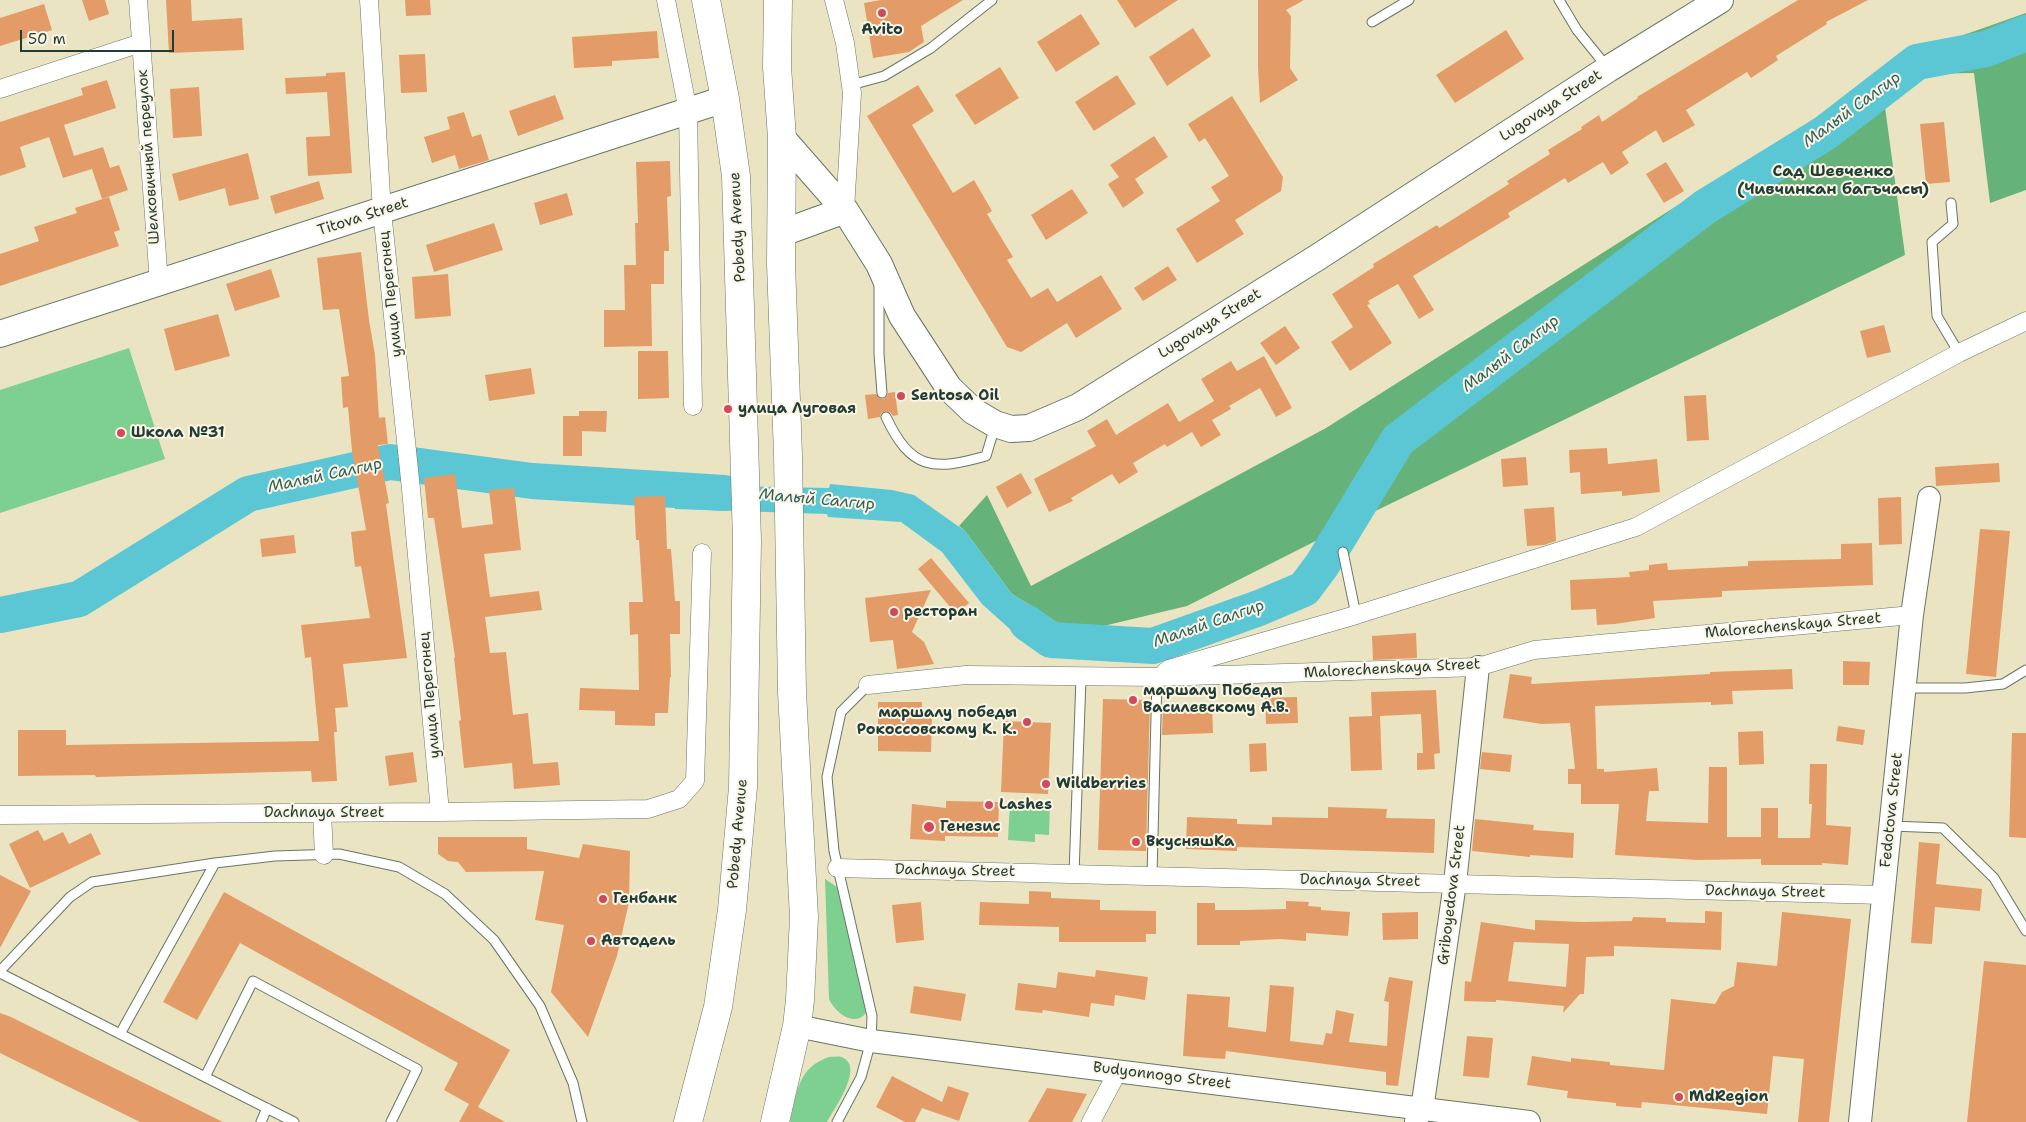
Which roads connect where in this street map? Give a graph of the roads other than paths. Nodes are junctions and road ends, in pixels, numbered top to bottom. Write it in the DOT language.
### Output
graph roads {
  1 [pos="138,0"];
  2 [pos="369,0"];
  3 [pos="666,0"];
  4 [pos="706,0"];
  5 [pos="778,0"];
  6 [pos="834,0"];
  7 [pos="992,0"];
  8 [pos="1409,0"];
  9 [pos="1559,0"];
  10 [pos="1720,0"];
  11 [pos="1372,22"];
  12 [pos="141,44"];
  13 [pos="1608,69"];
  14 [pos="851,85"];
  15 [pos="0,89"];
  16 [pos="725,99"];
  17 [pos="688,111"];
  18 [pos="782,138"];
  19 [pos="1951,203"];
  20 [pos="382,210"];
  21 [pos="845,210"];
  22 [pos="782,233"];
  23 [pos="879,264"];
  24 [pos="159,283"];
  25 [pos="2026,321"];
  26 [pos="0,334"];
  27 [pos="1958,353"];
  28 [pos="882,393"];
  29 [pos="692,406"];
  30 [pos="886,417"];
  31 [pos="995,424"];
  32 [pos="1929,498"];
  33 [pos="1343,552"];
  34 [pos="702,553"];
  35 [pos="1356,615"];
  36 [pos="1912,615"];
  37 [pos="1478,667"];
  38 [pos="2026,670"];
  39 [pos="1157,677"];
  40 [pos="1081,678"];
  41 [pos="868,686"];
  42 [pos="1905,688"];
  43 [pos="440,812"];
  44 [pos="322,813"];
  45 [pos="0,815"];
  46 [pos="1890,826"];
  47 [pos="324,854"];
  48 [pos="215,863"];
  49 [pos="837,868"];
  50 [pos="1074,874"];
  51 [pos="1152,876"];
  52 [pos="1455,884"];
  53 [pos="1883,895"];
  54 [pos="2026,931"];
  55 [pos="0,972"];
  56 [pos="796,1026"];
  57 [pos="120,1034"];
  58 [pos="872,1042"];
  59 [pos="1118,1071"];
  60 [pos="205,1077"];
  61 [pos="267,1108"];
  62 [pos="1419,1115"];
  63 [pos="261,1122"];
  64 [pos="294,1122"];
  65 [pos="391,1122"];
  66 [pos="582,1122"];
  67 [pos="688,1122"];
  68 [pos="775,1122"];
  69 [pos="837,1122"];
  70 [pos="1091,1122"];
  71 [pos="1529,1122"];
  72 [pos="1860,1122"];
  1 -- 12 [label="street, Шелковичный переулок"];
  2 -- 20 [label="street, улица Перегонец"];
  3 -- 17 [label="street"];
  4 -- 16 [label="main road, Pobedy Avenue"];
  5 -- 18 [label="main road"];
  6 -- 14 [label="street"];
  7 -- 14 [label="lane"];
  8 -- 11 [label="lane"];
  9 -- 13 [label="lane"];
  10 -- 13 [label="main road, Lugovaya Street"];
  12 -- 15 [label="street"];
  12 -- 24 [label="street, Шелковичный переулок"];
  13 -- 31 [label="main road, Lugovaya Street"];
  14 -- 21 [label="street"];
  16 -- 17 [label="main road, Titova Street"];
  16 -- 67 [label="main road, Pobedy Avenue"];
  17 -- 20 [label="main road, Titova Street"];
  17 -- 29 [label="street"];
  18 -- 21 [label="main road, Lugovaya Street"];
  18 -- 22 [label="main road"];
  19 -- 27 [label="lane"];
  20 -- 24 [label="main road, Titova Street"];
  20 -- 43 [label="street, улица Перегонец"];
  21 -- 22 [label="main road"];
  21 -- 23 [label="main road, Lugovaya Street"];
  22 -- 56 [label="main road"];
  23 -- 28 [label="lane"];
  23 -- 31 [label="main road, Lugovaya Street"];
  24 -- 26 [label="main road, Titova Street"];
  25 -- 27 [label="street"];
  27 -- 35 [label="street"];
  30 -- 31 [label="lane"];
  32 -- 36 [label="street, Fedotova Street"];
  33 -- 35 [label="lane"];
  34 -- 43 [label="street, Dachnaya Street"];
  35 -- 39 [label="street"];
  36 -- 37 [label="street, Malorechenskaya Street"];
  36 -- 42 [label="street, Fedotova Street"];
  37 -- 39 [label="street, Malorechenskaya Street"];
  37 -- 52 [label="street, Griboyedova Street"];
  38 -- 42 [label="lane"];
  39 -- 40 [label="street, Malorechenskaya Street"];
  39 -- 51 [label="lane"];
  40 -- 41 [label="street, Malorechenskaya Street"];
  40 -- 50 [label="lane"];
  41 -- 49 [label="lane"];
  42 -- 46 [label="street, Fedotova Street"];
  43 -- 44 [label="street, Dachnaya Street"];
  44 -- 45 [label="street, Dachnaya Street"];
  44 -- 47 [label="street"];
  46 -- 53 [label="street, Fedotova Street"];
  46 -- 54 [label="lane"];
  47 -- 48 [label="lane"];
  47 -- 66 [label="lane"];
  48 -- 55 [label="lane"];
  48 -- 57 [label="lane"];
  49 -- 50 [label="street, Dachnaya Street"];
  49 -- 58 [label="lane"];
  50 -- 51 [label="street, Dachnaya Street"];
  51 -- 52 [label="street, Dachnaya Street"];
  52 -- 53 [label="street, Dachnaya Street"];
  52 -- 62 [label="street, Griboyedova Street"];
  53 -- 72 [label="street, Fedotova Street"];
  55 -- 57 [label="lane"];
  56 -- 58 [label="street, Budyonnogo Street"];
  56 -- 68 [label="main road"];
  57 -- 60 [label="lane"];
  58 -- 59 [label="street, Budyonnogo Street"];
  58 -- 69 [label="lane"];
  59 -- 62 [label="street, Budyonnogo Street"];
  59 -- 70 [label="street"];
  60 -- 61 [label="lane"];
  60 -- 65 [label="lane"];
  61 -- 63 [label="lane"];
  61 -- 64 [label="lane"];
  62 -- 71 [label="street, Budyonnogo Street"];
}
